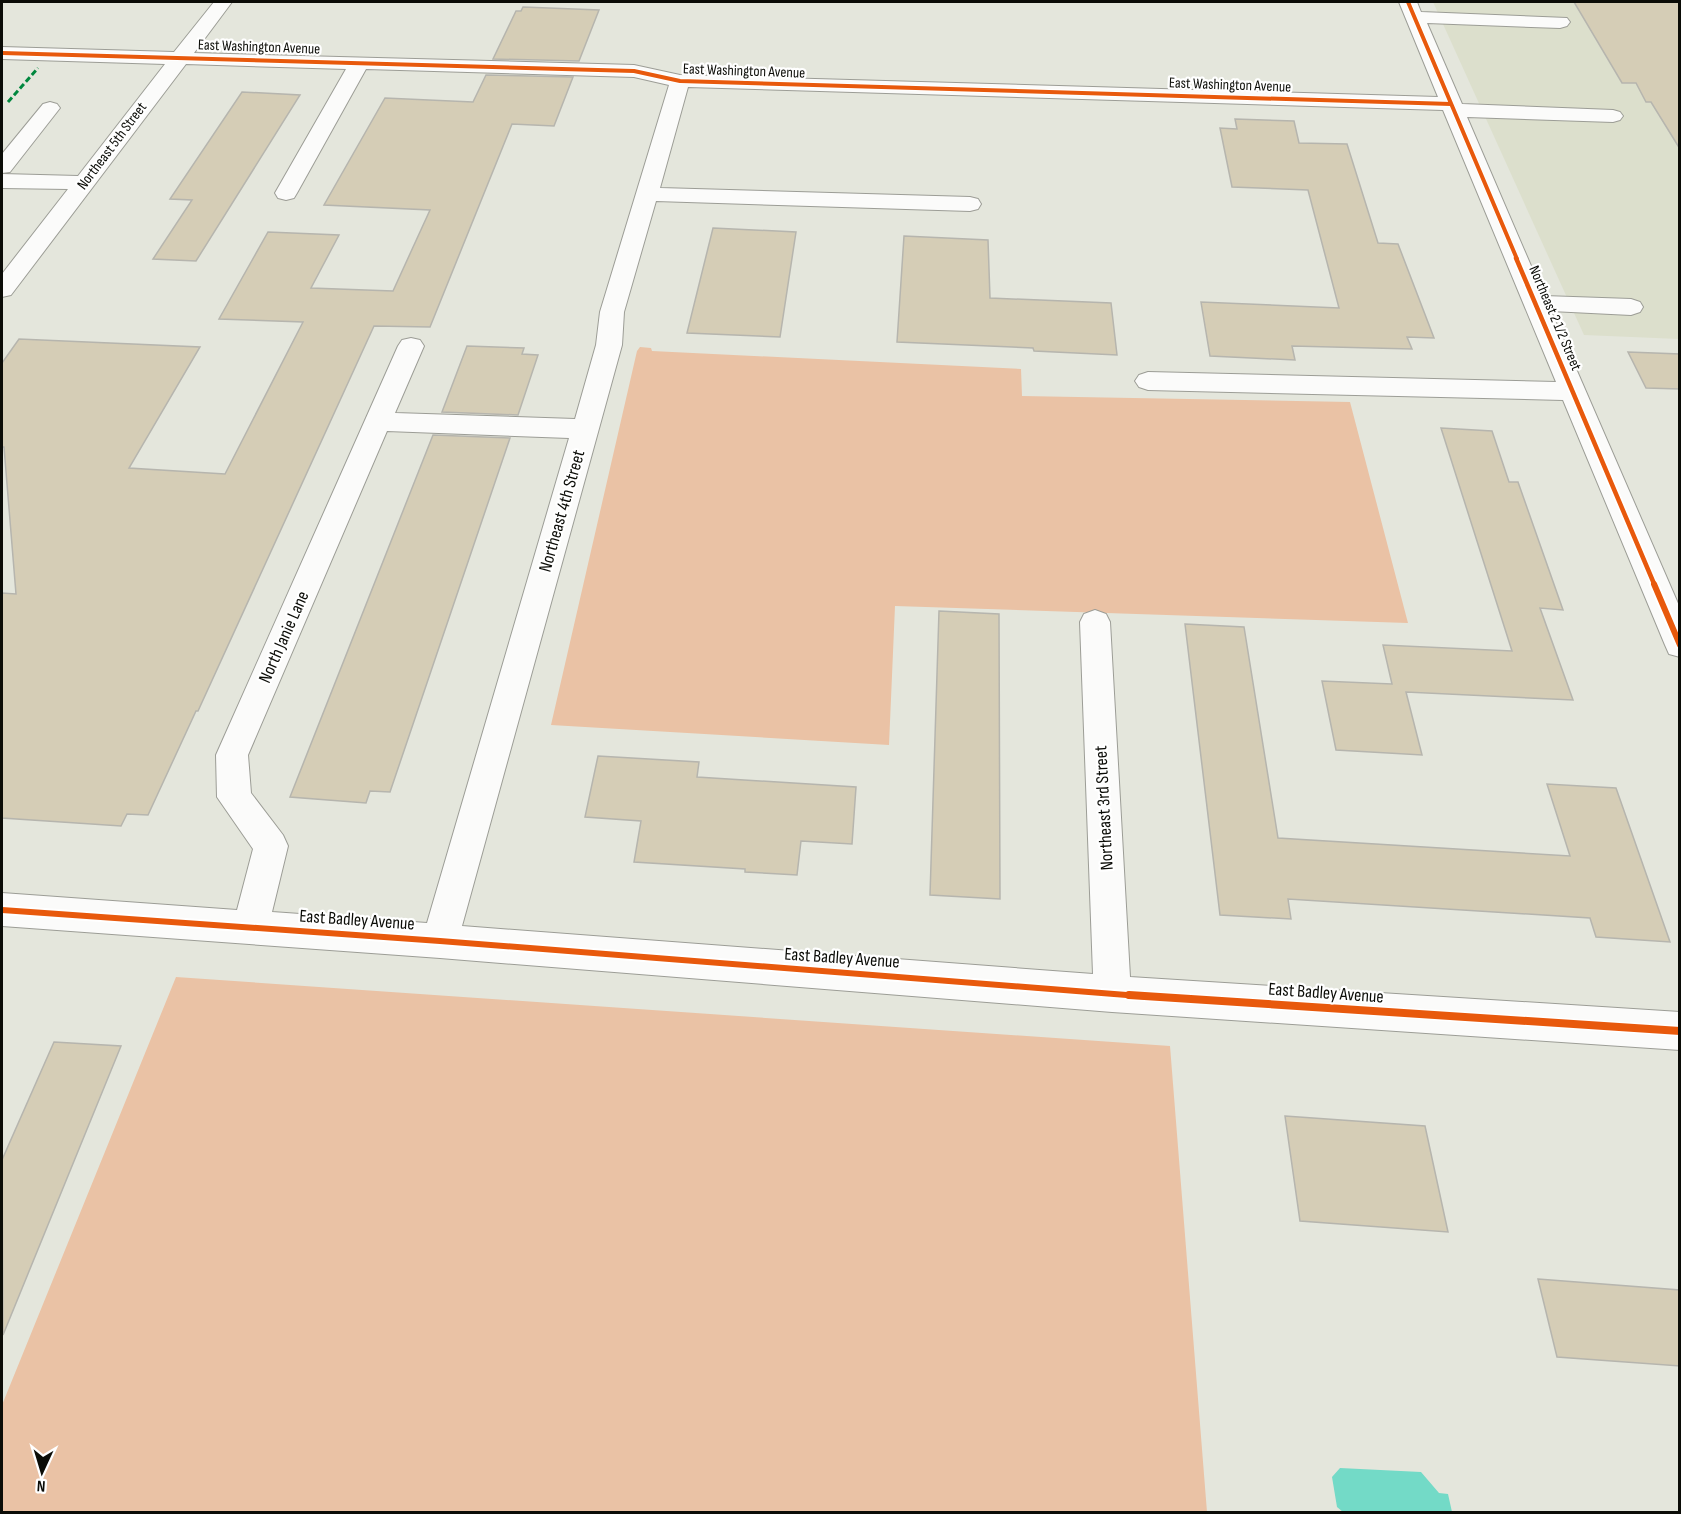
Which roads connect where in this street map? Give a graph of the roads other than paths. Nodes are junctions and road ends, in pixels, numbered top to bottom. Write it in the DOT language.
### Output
graph roads {
  1 [pos="223,2"];
  2 [pos="1412,9"];
  3 [pos="1560,22"];
  4 [pos="2,52"];
  5 [pos="180,57"];
  6 [pos="360,62"];
  7 [pos="680,81"];
  8 [pos="1453,107"];
  9 [pos="50,108"];
  10 [pos="1613,116"];
  11 [pos="2,167"];
  12 [pos="2,181"];
  13 [pos="84,183"];
  14 [pos="286,193"];
  15 [pos="646,194"];
  16 [pos="970,204"];
  17 [pos="2,290"];
  18 [pos="1536,303"];
  19 [pos="1631,307"];
  20 [pos="411,346"];
  21 [pos="1148,381"];
  22 [pos="1572,391"];
  23 [pos="378,421"];
  24 [pos="585,429"];
  25 [pos="1095,622"];
  26 [pos="1680,645"];
  27 [pos="2,910"];
  28 [pos="250,927"];
  29 [pos="440,941"];
  30 [pos="1113,994"];
  31 [pos="1680,1031"];
  1 -- 5 [label="street, Northeast 5th Street"];
  2 -- 3 [label="street"];
  2 -- 8 [label="street, Northeast 2 1/2 Street"];
  4 -- 5 [label="street, East Washington Avenue"];
  5 -- 6 [label="street, East Washington Avenue"];
  5 -- 13 [label="street, Northeast 5th Street"];
  6 -- 7 [label="street, East Washington Avenue"];
  6 -- 14 [label="street"];
  7 -- 8 [label="street, East Washington Avenue"];
  7 -- 15 [label="street, Northeast 4th Street"];
  8 -- 10 [label="street, East Washington Avenue"];
  8 -- 18 [label="street, Northeast 2 1/2 Street"];
  9 -- 11 [label="street"];
  12 -- 13 [label="street"];
  13 -- 17 [label="street, Northeast 5th Street"];
  15 -- 16 [label="street"];
  15 -- 24 [label="street, Northeast 4th Street"];
  18 -- 19 [label="street"];
  18 -- 22 [label="street, Northeast 2 1/2 Street"];
  20 -- 23 [label="street, North Janie Lane"];
  21 -- 22 [label="street"];
  22 -- 26 [label="street, Northeast 2 1/2 Street"];
  23 -- 24 [label="street"];
  23 -- 28 [label="street, North Janie Lane"];
  24 -- 29 [label="street, Northeast 4th Street"];
  25 -- 30 [label="street, Northeast 3rd Street"];
  27 -- 28 [label="street, East Badley Avenue"];
  28 -- 29 [label="street, East Badley Avenue"];
  29 -- 30 [label="street, East Badley Avenue"];
  30 -- 31 [label="street, East Badley Avenue"];
}
